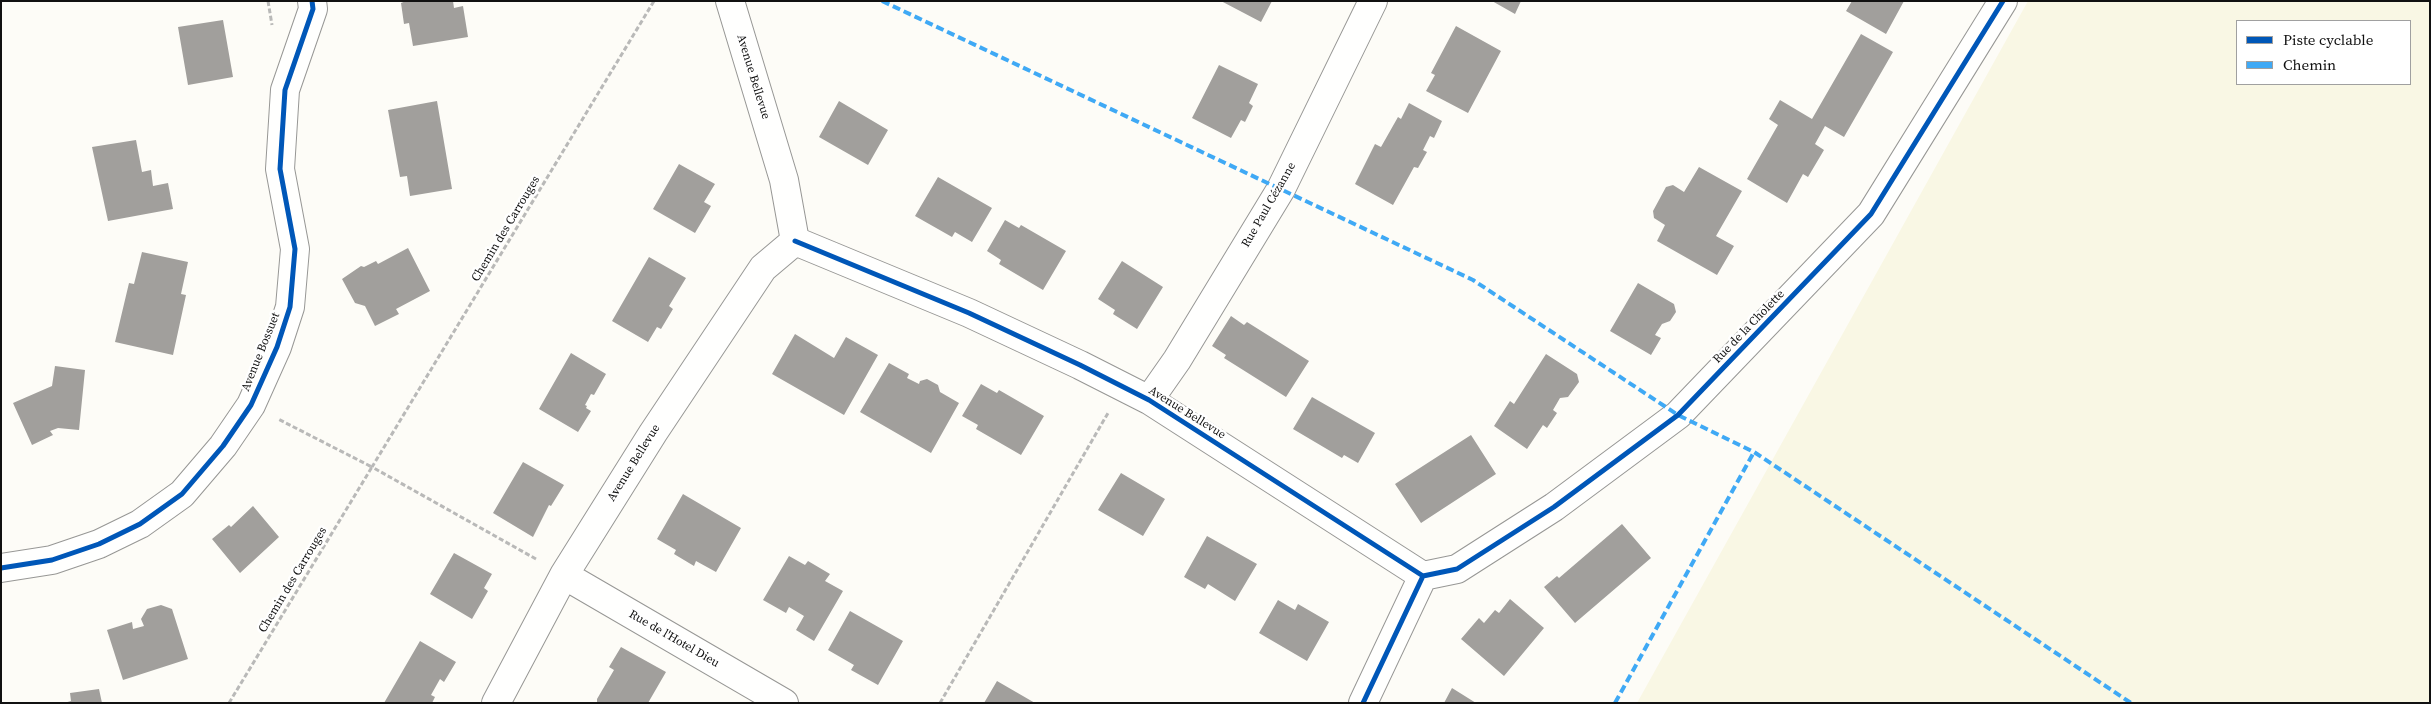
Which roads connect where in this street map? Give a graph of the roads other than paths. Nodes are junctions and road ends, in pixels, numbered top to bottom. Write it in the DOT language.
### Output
graph roads {
  1 [pos="312,1"];
  2 [pos="730,1"];
  3 [pos="1374,1"];
  4 [pos="2003,1"];
  5 [pos="795,240"];
  6 [pos="1149,400"];
  7 [pos="1,568"];
  8 [pos="564,575"];
  9 [pos="1423,576"];
  10 [pos="496,703"];
  11 [pos="784,703"];
  12 [pos="1363,703"];
  1 -- 7 [label="street, Avenue Bossuet"];
  2 -- 5 [label="street, Avenue Bellevue"];
  3 -- 6 [label="street, Rue Paul Cézanne"];
  4 -- 9 [label="street, Rue de la Cholette"];
  5 -- 6 [label="street, Avenue Bellevue"];
  5 -- 8 [label="street, Avenue Bellevue"];
  6 -- 9 [label="street, Avenue Bellevue"];
  8 -- 10 [label="street, Avenue Bellevue"];
  8 -- 11 [label="street, Rue de l'Hotel Dieu"];
  9 -- 12 [label="street"];
}
